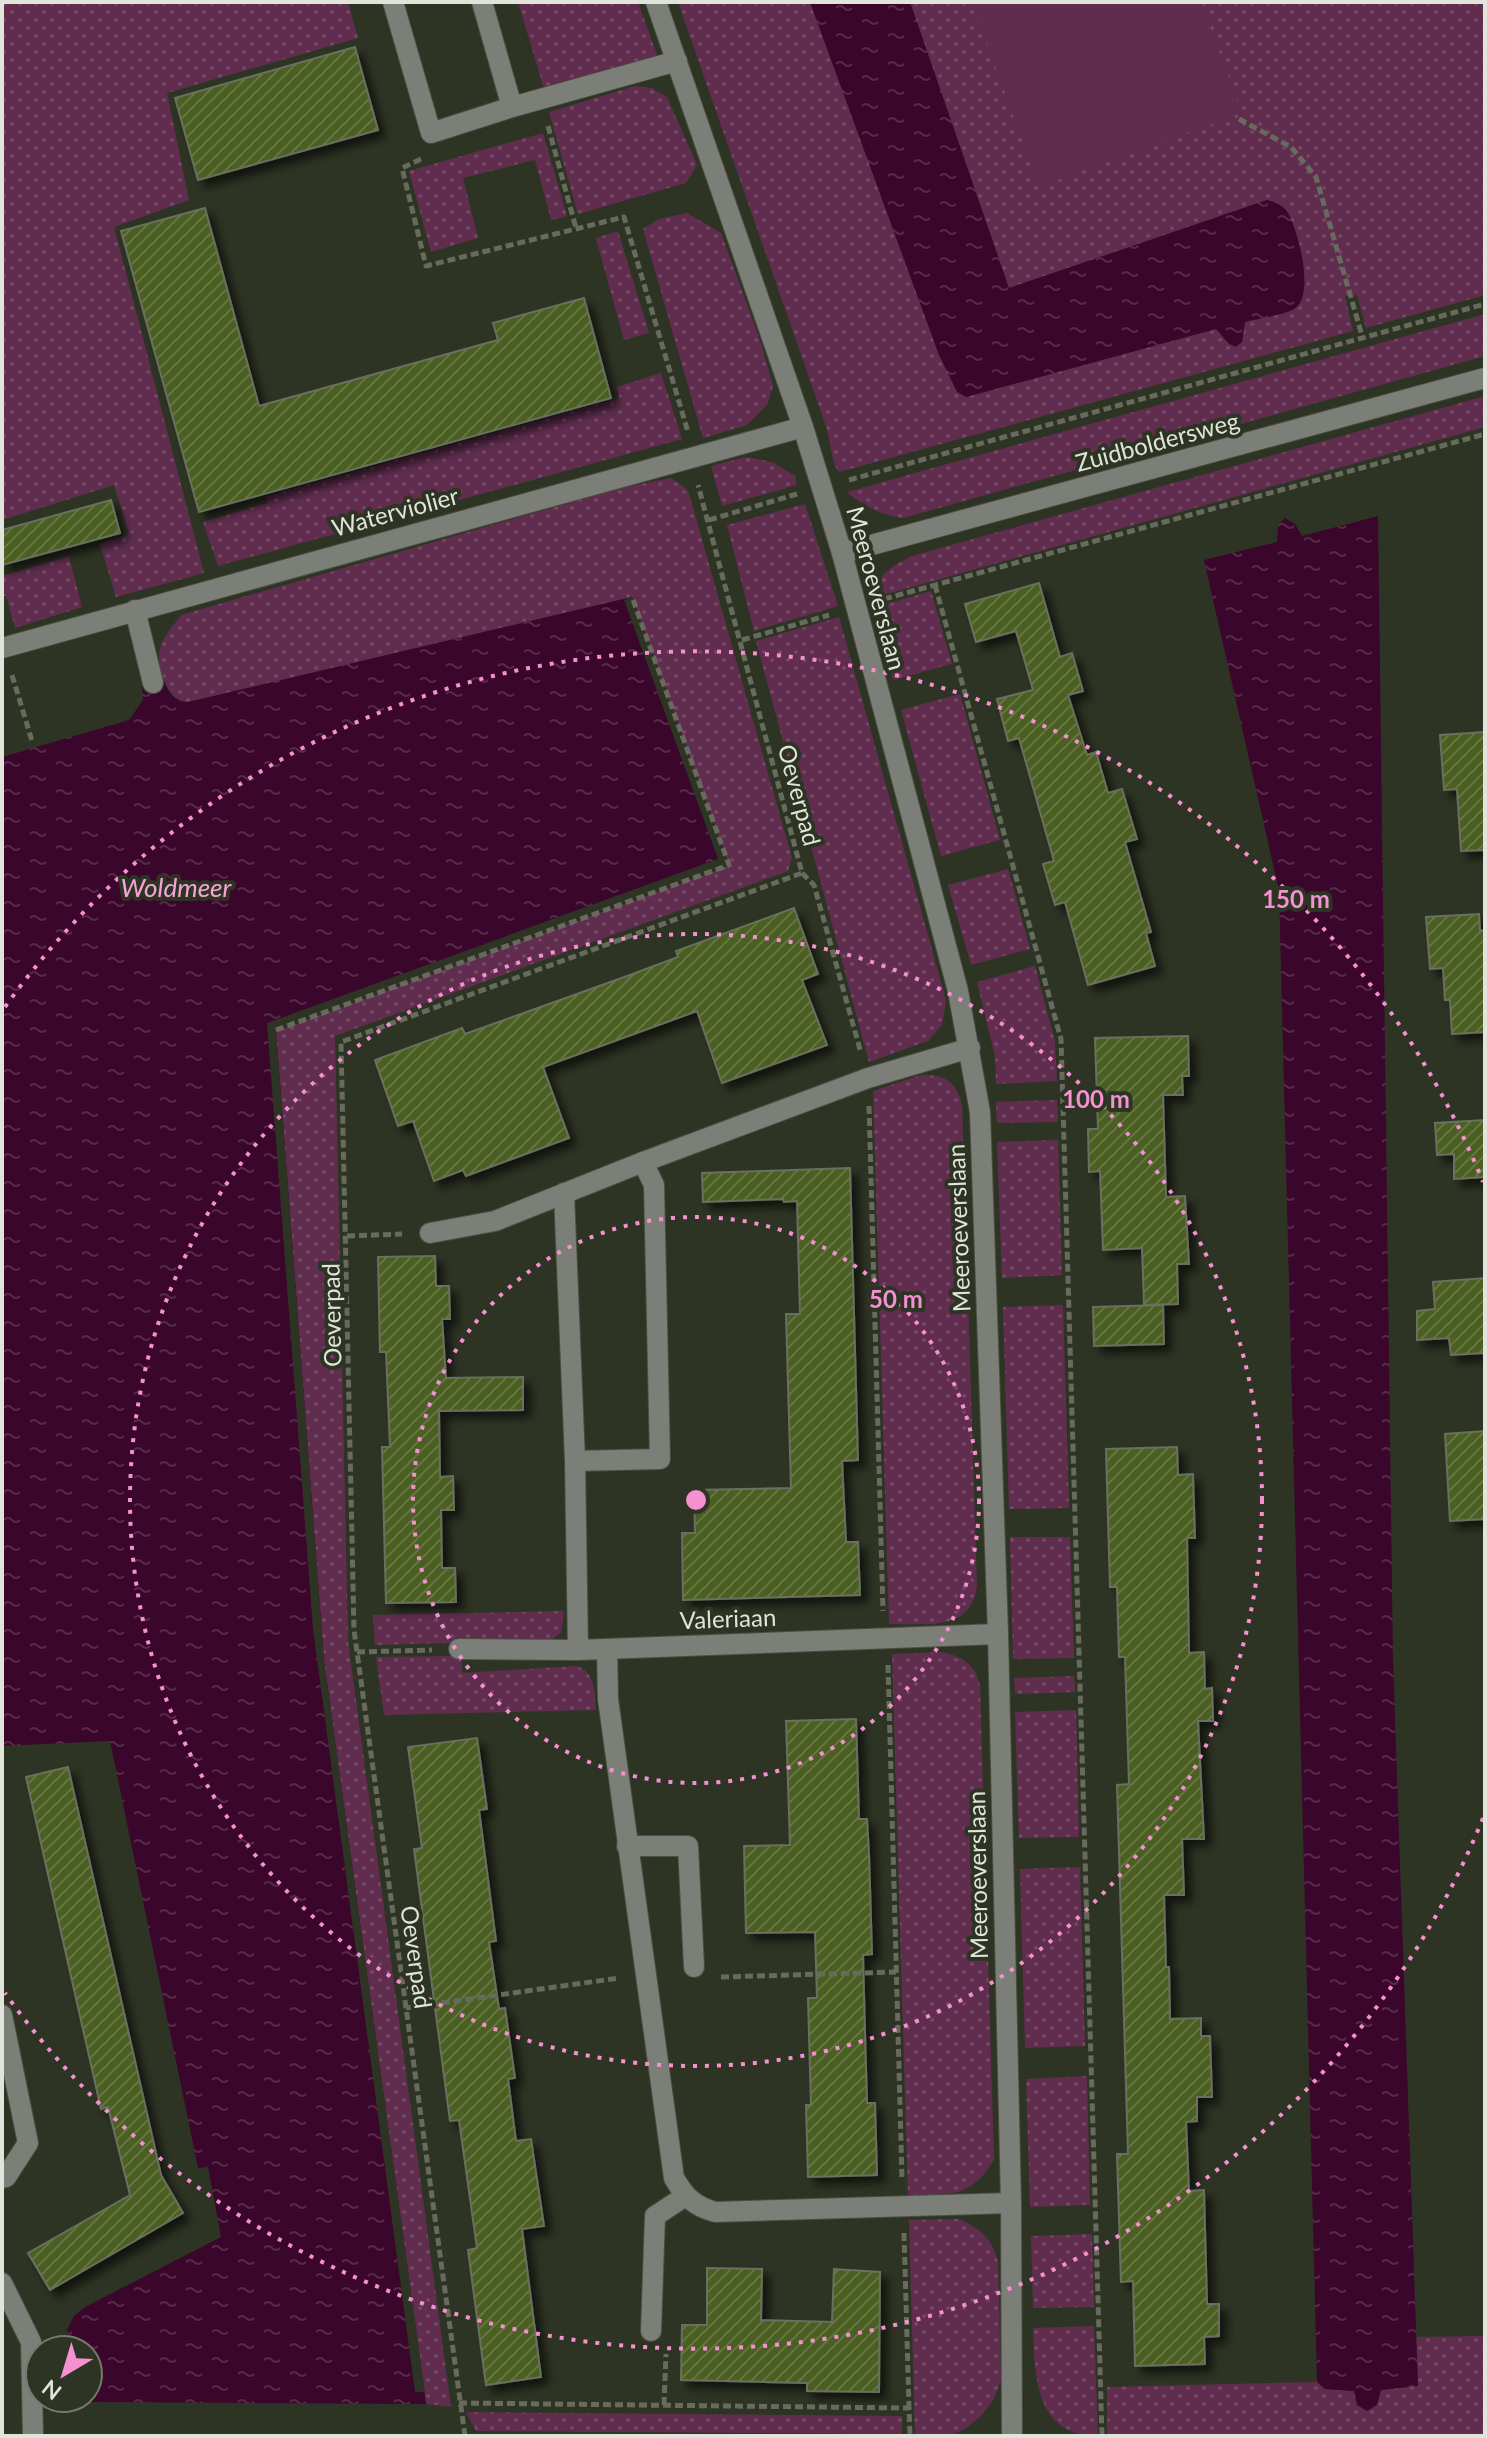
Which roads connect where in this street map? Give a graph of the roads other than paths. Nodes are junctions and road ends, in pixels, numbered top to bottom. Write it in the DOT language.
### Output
graph roads {
  1 [pos="393,2"];
  2 [pos="482,2"];
  3 [pos="656,2"];
  4 [pos="677,61"];
  5 [pos="512,107"];
  6 [pos="1485,378"];
  7 [pos="803,427"];
  8 [pos="842,553"];
  9 [pos="135,610"];
  10 [pos="3,648"];
  11 [pos="153,683"];
  12 [pos="970,1048"];
  13 [pos="643,1162"];
  14 [pos="564,1193"];
  15 [pos="430,1233"];
  16 [pos="575,1461"];
  17 [pos="998,1634"];
  18 [pos="459,1649"];
  19 [pos="607,1649"];
  20 [pos="578,1650"];
  21 [pos="627,1846"];
  22 [pos="694,1967"];
  23 [pos="2,2015"];
  24 [pos="2,2178"];
  25 [pos="684,2197"];
  26 [pos="1011,2203"];
  27 [pos="2,2283"];
  28 [pos="651,2331"];
  29 [pos="33,2436"];
  30 [pos="1012,2436"];
  1 -- 5 [label="street"];
  2 -- 5 [label="street"];
  3 -- 4 [label="street, Meeroeverslaan"];
  4 -- 5 [label="street"];
  4 -- 7 [label="street, Meeroeverslaan"];
  6 -- 8 [label="street, Zuidboldersweg"];
  7 -- 8 [label="street, Meeroeverslaan"];
  7 -- 9 [label="street, Waterviolier"];
  8 -- 12 [label="street, Meeroeverslaan"];
  9 -- 10 [label="street, Waterviolier"];
  9 -- 11 [label="street"];
  12 -- 13 [label="street"];
  12 -- 17 [label="street, Meeroeverslaan"];
  13 -- 14 [label="street"];
  13 -- 16 [label="street"];
  14 -- 15 [label="street"];
  14 -- 16 [label="street"];
  16 -- 20 [label="street"];
  17 -- 19 [label="street, Valeriaan"];
  17 -- 26 [label="street, Meeroeverslaan"];
  18 -- 20 [label="street, Valeriaan"];
  19 -- 20 [label="street, Valeriaan"];
  19 -- 21 [label="street"];
  21 -- 22 [label="street"];
  21 -- 25 [label="street"];
  23 -- 24 [label="street"];
  25 -- 26 [label="street"];
  25 -- 28 [label="street"];
  26 -- 30 [label="street, Meeroeverslaan"];
  27 -- 29 [label="street"];
}
